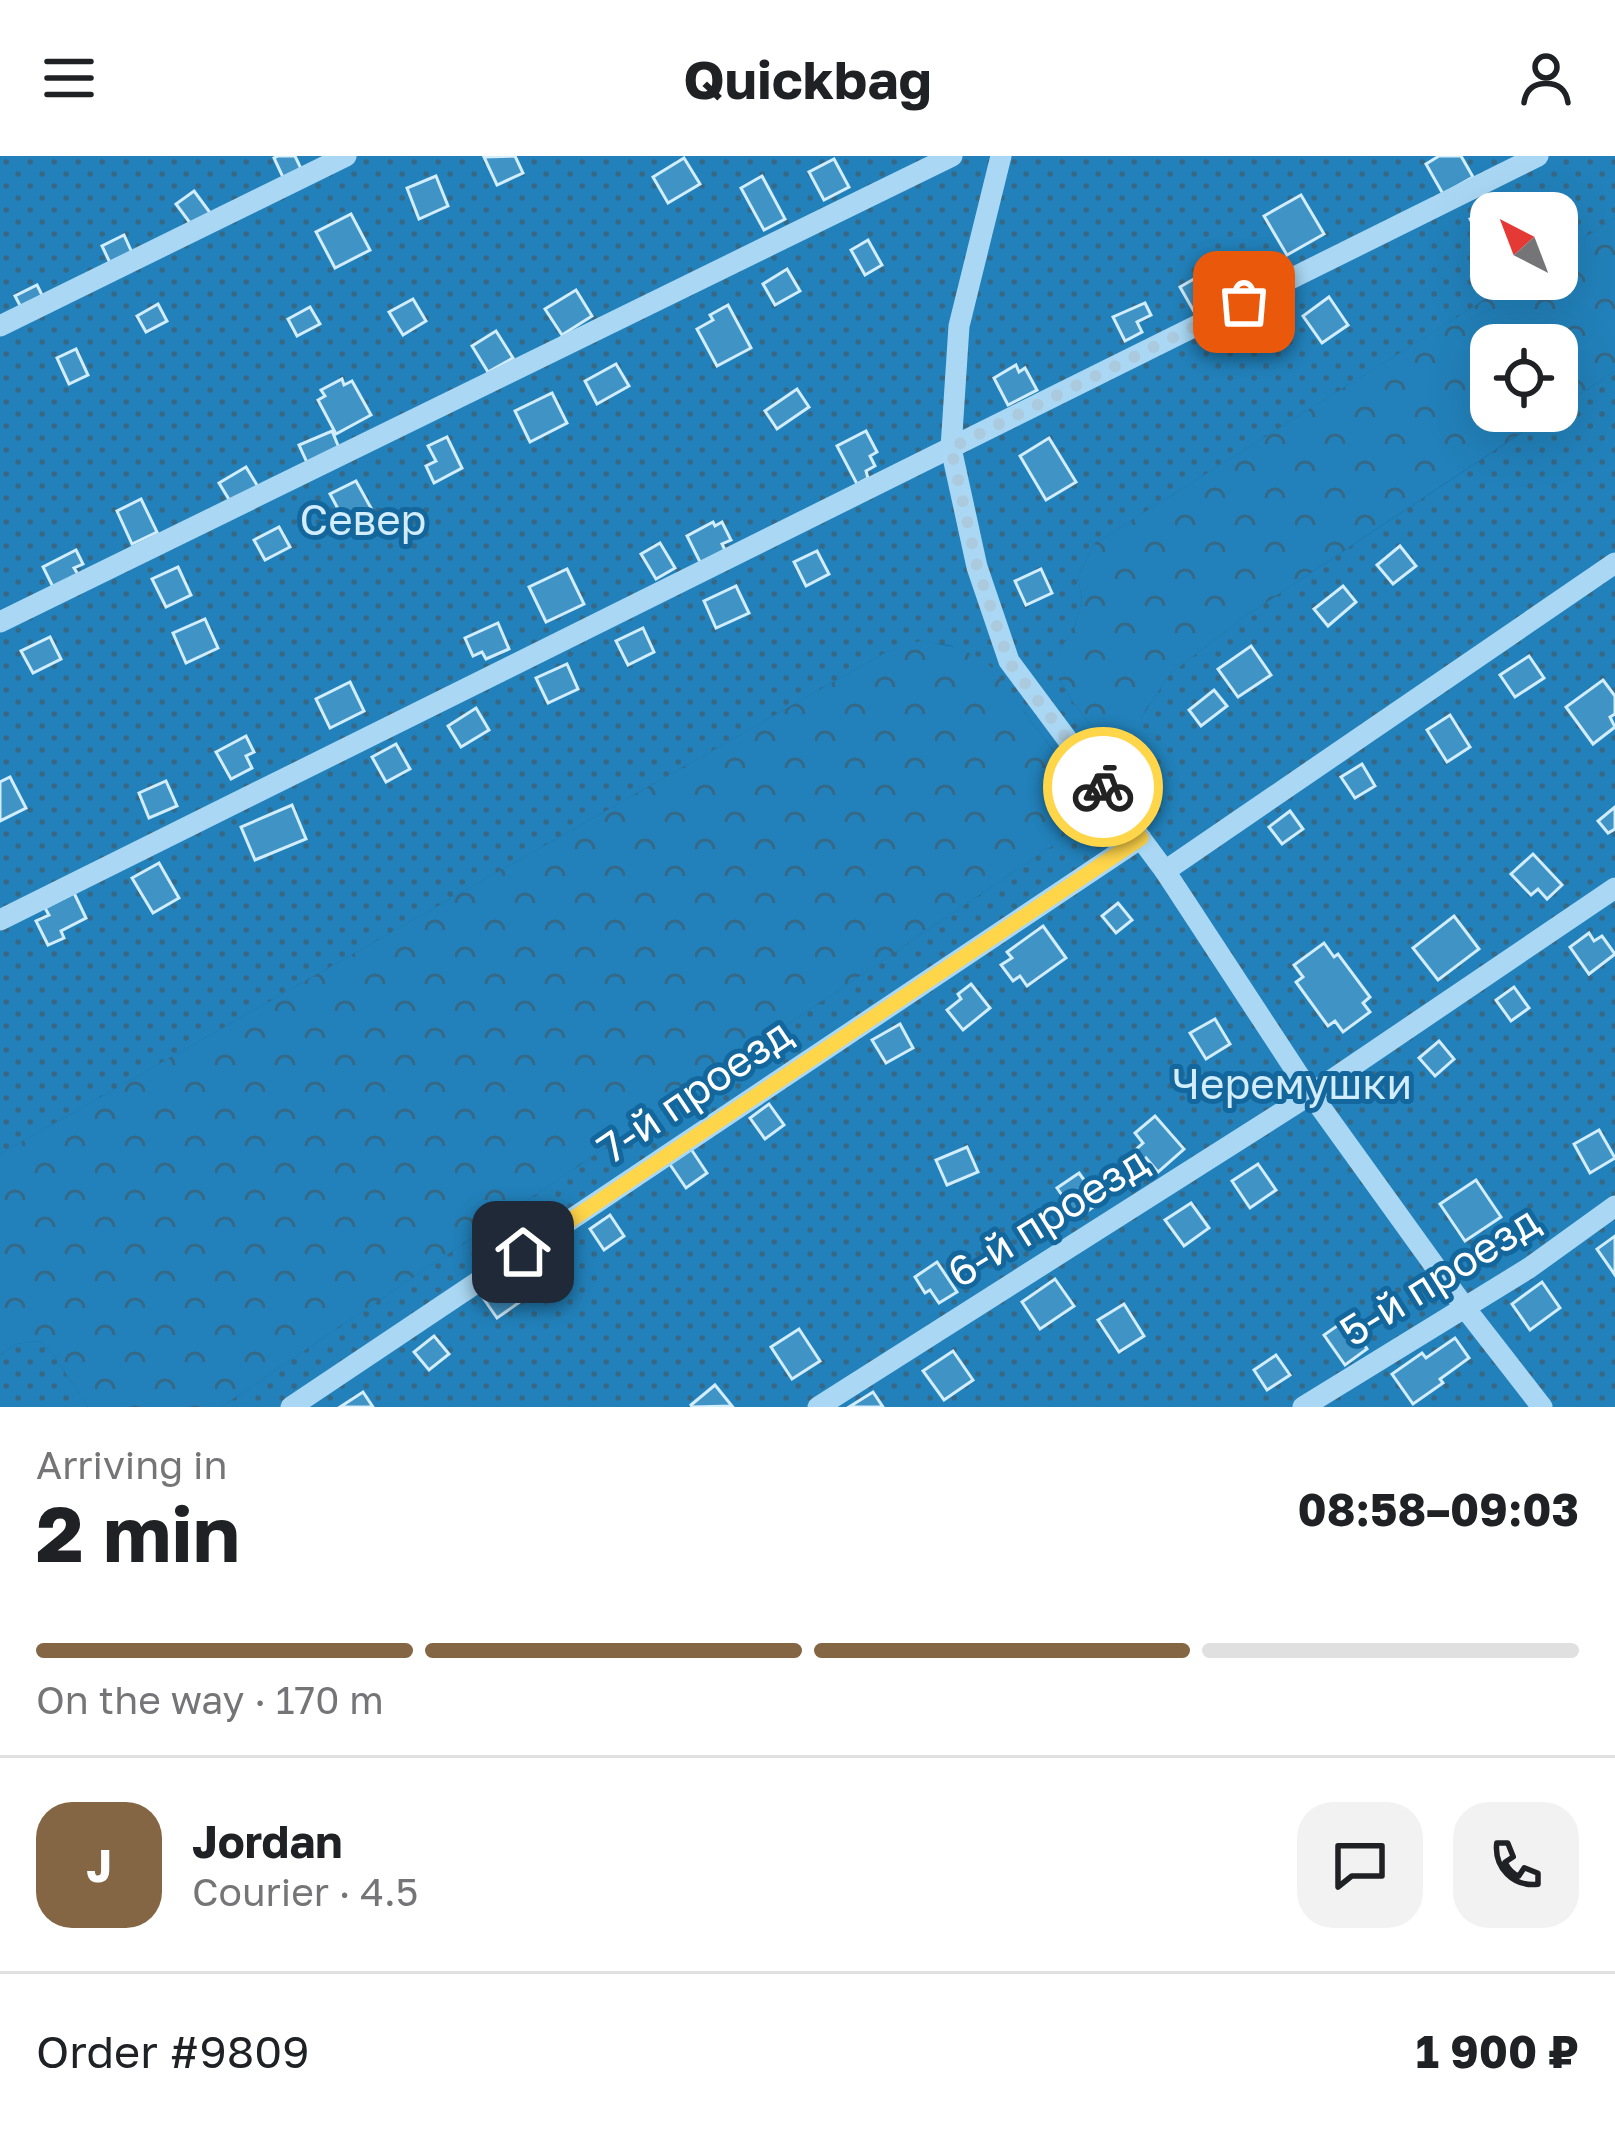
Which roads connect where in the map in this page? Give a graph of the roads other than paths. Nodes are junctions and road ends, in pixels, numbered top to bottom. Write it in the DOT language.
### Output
graph roads {
  1 [pos="346,156"];
  2 [pos="952,156"];
  3 [pos="1001,156"];
  4 [pos="1538,156"];
  5 [pos="0,326"];
  6 [pos="951,448"];
  7 [pos="1615,563"];
  8 [pos="0,622"];
  9 [pos="1141,838"];
  10 [pos="1165,872"];
  11 [pos="1615,888"];
  12 [pos="0,920"];
  13 [pos="1311,1094"];
  14 [pos="1615,1206"];
  15 [pos="1465,1308"];
  16 [pos="291,1407"];
  17 [pos="818,1407"];
  18 [pos="1304,1407"];
  19 [pos="1542,1407"];
  1 -- 5 [label="street"];
  2 -- 8 [label="street"];
  3 -- 6 [label="street"];
  4 -- 6 [label="street"];
  6 -- 9 [label="street"];
  6 -- 12 [label="street"];
  7 -- 10 [label="street"];
  9 -- 10 [label="street"];
  9 -- 16 [label="street, 7-й проезд"];
  10 -- 13 [label="street"];
  11 -- 13 [label="street, 6-й проезд"];
  13 -- 15 [label="street"];
  13 -- 17 [label="street, 6-й проезд"];
  14 -- 15 [label="street, 5-й проезд"];
  15 -- 18 [label="street, 5-й проезд"];
  15 -- 19 [label="street"];
}
